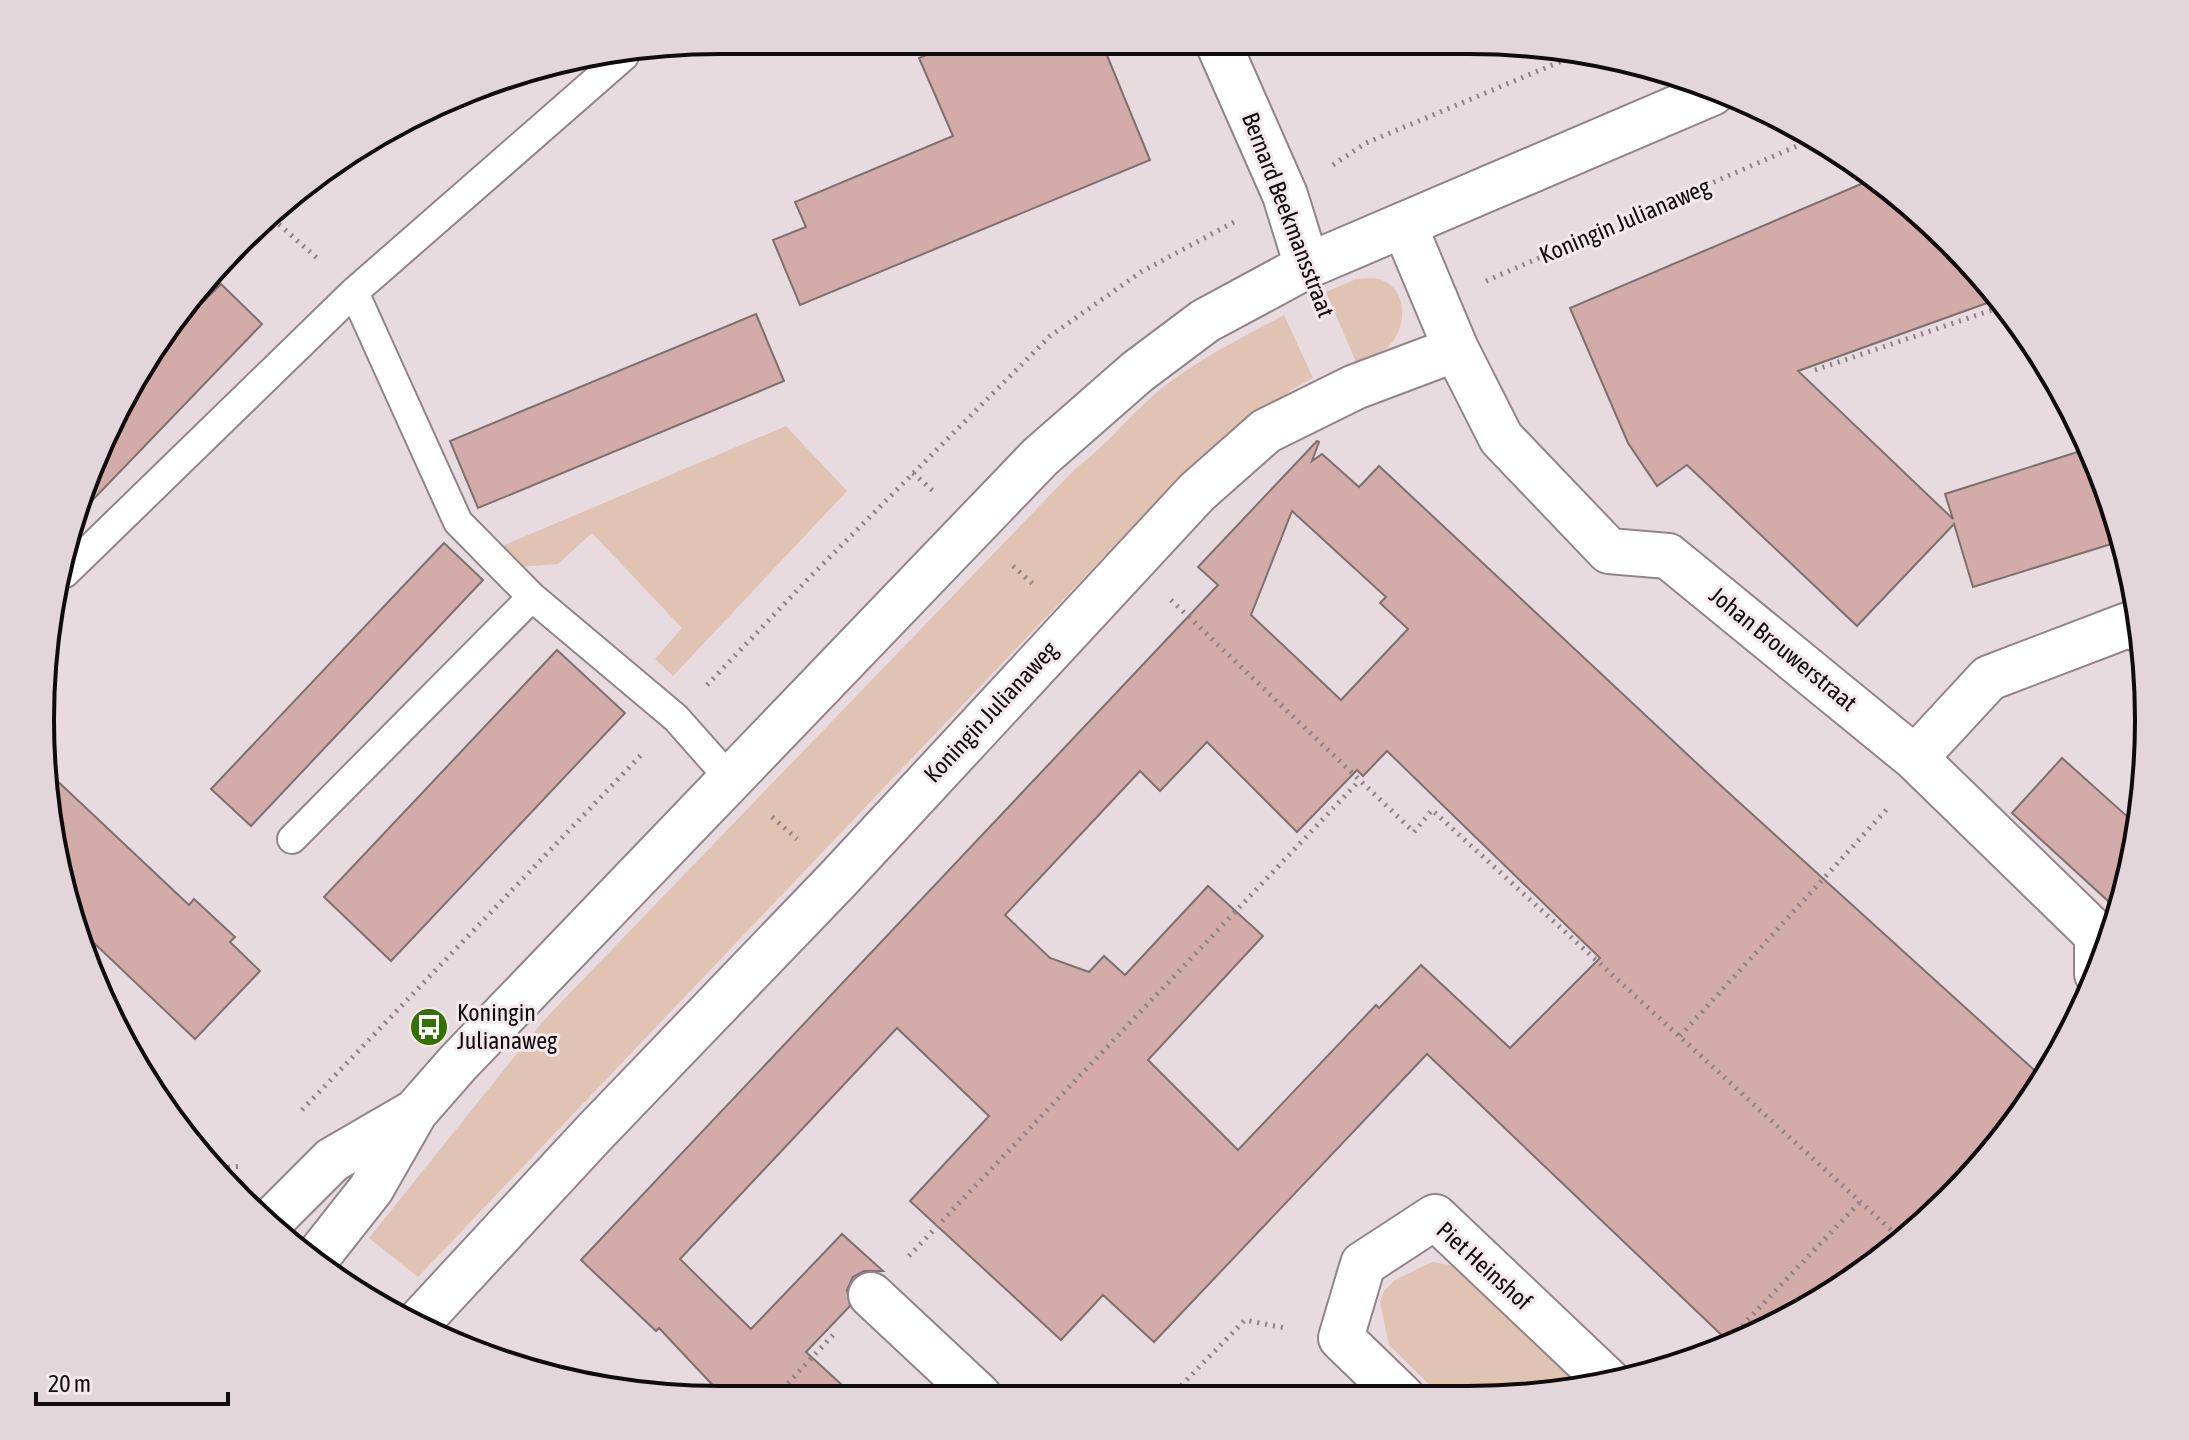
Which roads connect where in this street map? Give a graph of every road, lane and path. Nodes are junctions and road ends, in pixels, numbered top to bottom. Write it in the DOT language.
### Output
graph roads {
  1 [pos="1223,54"];
  2 [pos="616,63"];
  3 [pos="1703,97"];
  4 [pos="1803,143"];
  5 [pos="277,223"];
  6 [pos="1404,225"];
  7 [pos="1307,266"];
  8 [pos="354,292"];
  9 [pos="1438,303"];
  10 [pos="1993,310"];
  11 [pos="1456,349"];
  12 [pos="1815,370"];
  13 [pos="1131,562"];
  14 [pos="73,565"];
  15 [pos="532,597"];
  16 [pos="2128,625"];
  17 [pos="1920,763"];
  18 [pos="730,779"];
  19 [pos="1360,780"];
  20 [pos="292,839"];
  21 [pos="840,877"];
  22 [pos="2097,942"];
  23 [pos="1680,1036"];
  24 [pos="415,1112"];
  25 [pos="248,1166"];
  26 [pos="227,1168"];
  27 [pos="1860,1202"];
  28 [pos="276,1216"];
  29 [pos="1894,1232"];
  30 [pos="321,1252"];
  31 [pos="871,1295"];
  32 [pos="424,1316"];
  33 [pos="1740,1328"];
  34 [pos="1341,1338"];
  35 [pos="1599,1373"];
  36 [pos="785,1386"];
  37 [pos="968,1386"];
  38 [pos="1181,1386"];
  39 [pos="1391,1386"];
  1 -- 7 [label="street, Bernard Beekmansstraat"];
  2 -- 8 [label="lane"];
  3 -- 6 [label="street"];
  4 -- 9 [label="path, Koningin Julianaweg"];
  5 -- 8 [label="path"];
  6 -- 7 [label="street"];
  6 -- 9 [label="street"];
  7 -- 18 [label="street"];
  8 -- 14 [label="lane"];
  8 -- 15 [label="lane"];
  9 -- 11 [label="street"];
  10 -- 12 [label="path"];
  11 -- 13 [label="street, Koningin Julianaweg"];
  11 -- 17 [label="street, Johan Brouwerstraat"];
  13 -- 19 [label="path"];
  13 -- 21 [label="street, Koningin Julianaweg"];
  15 -- 18 [label="lane"];
  15 -- 20 [label="lane"];
  16 -- 17 [label="street"];
  17 -- 22 [label="street, Johan Brouwerstraat"];
  17 -- 23 [label="path"];
  18 -- 21 [label="path"];
  18 -- 24 [label="street"];
  19 -- 23 [label="path"];
  19 -- 31 [label="path"];
  21 -- 32 [label="street, Koningin Julianaweg"];
  23 -- 27 [label="path"];
  24 -- 28 [label="street"];
  24 -- 30 [label="street"];
  25 -- 26 [label="path"];
  27 -- 29 [label="path"];
  27 -- 33 [label="path"];
  31 -- 36 [label="path"];
  31 -- 37 [label="street"];
  34 -- 35 [label="street, Piet Heinshof"];
  34 -- 38 [label="path"];
  34 -- 39 [label="street"];
}
